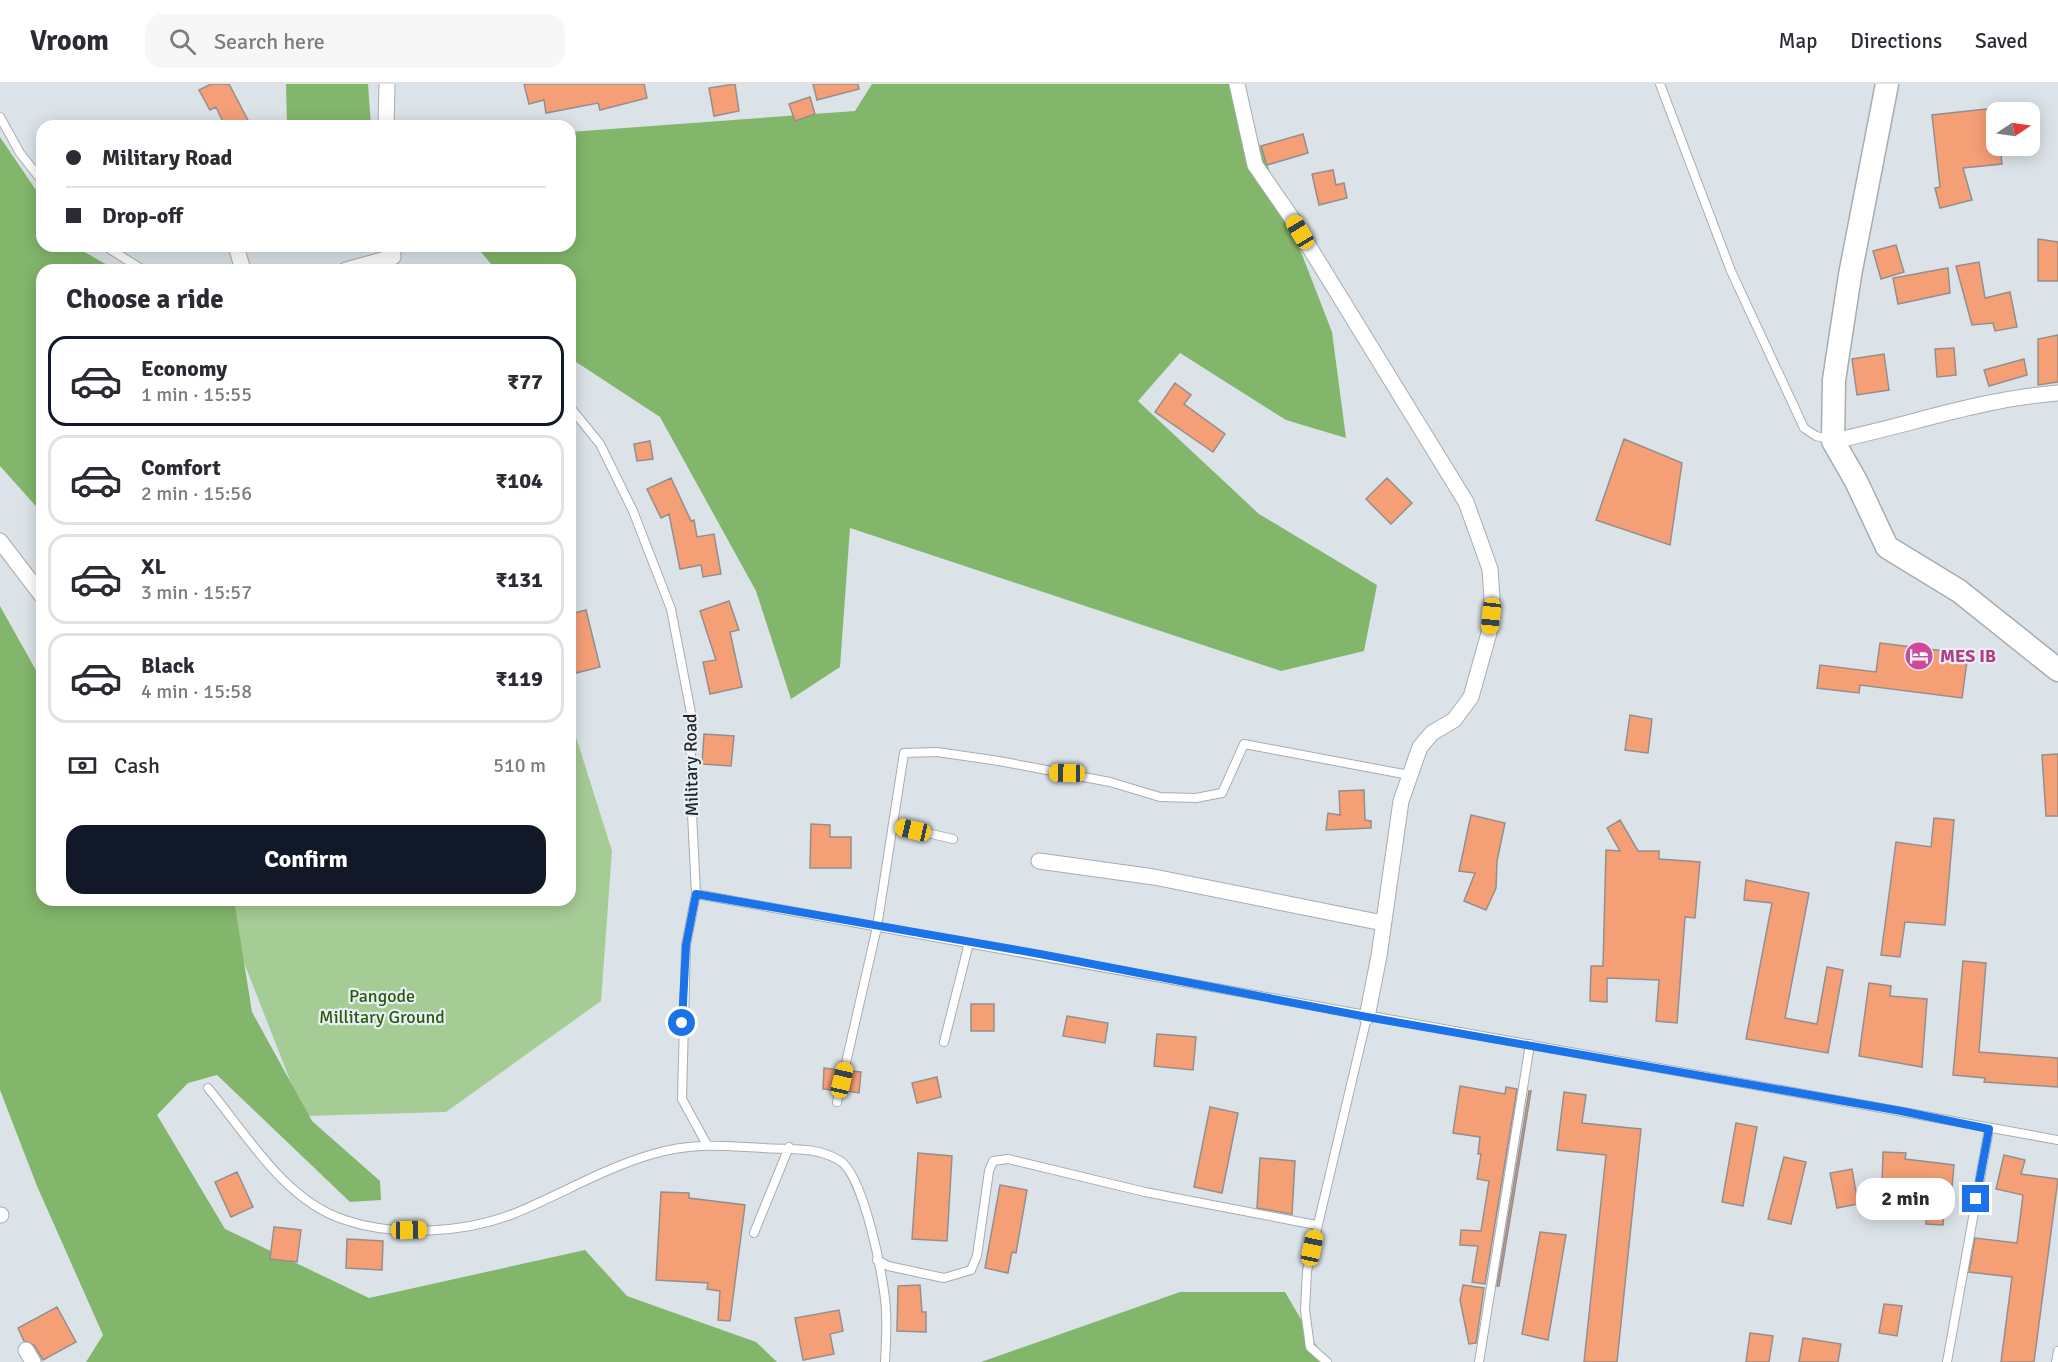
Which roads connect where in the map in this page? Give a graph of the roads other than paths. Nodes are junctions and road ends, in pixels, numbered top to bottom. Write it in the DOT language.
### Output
graph roads {
  1 [pos="387,84"];
  2 [pos="1237,84"];
  3 [pos="1660,84"];
  4 [pos="1887,84"];
  5 [pos="0,117"];
  6 [pos="386,120"];
  7 [pos="36,173"];
  8 [pos="114,252"];
  9 [pos="393,252"];
  10 [pos="134,264"];
  11 [pos="368,264"];
  12 [pos="2058,393"];
  13 [pos="576,414"];
  14 [pos="1833,441"];
  15 [pos="0,541"];
  16 [pos="36,588"];
  17 [pos="2058,670"];
  18 [pos="1409,775"];
  19 [pos="893,825"];
  20 [pos="953,839"];
  21 [pos="1039,861"];
  22 [pos="696,894"];
  23 [pos="1383,923"];
  24 [pos="877,927"];
  25 [pos="969,943"];
  26 [pos="1367,1017"];
  27 [pos="944,1042"];
  28 [pos="1530,1044"];
  29 [pos="208,1088"];
  30 [pos="837,1102"];
  31 [pos="1989,1129"];
  32 [pos="2058,1140"];
  33 [pos="706,1143"];
  34 [pos="789,1147"];
  35 [pos="1317,1225"];
  36 [pos="754,1233"];
  37 [pos="877,1260"];
  38 [pos="2058,1351"];
  39 [pos="885,1362"];
  40 [pos="1327,1362"];
  41 [pos="1479,1362"];
  42 [pos="1947,1362"];
  43 [pos="2056,1362"];
  1 -- 6 [label="street"];
  2 -- 18 [label="street"];
  3 -- 14 [label="lane"];
  4 -- 14 [label="main road"];
  5 -- 7 [label="lane"];
  8 -- 10 [label="lane"];
  9 -- 11 [label="street"];
  12 -- 14 [label="street"];
  13 -- 22 [label="lane, Military Road"];
  14 -- 17 [label="main road"];
  15 -- 16 [label="street"];
  18 -- 19 [label="lane"];
  18 -- 23 [label="street"];
  19 -- 20 [label="lane"];
  19 -- 24 [label="lane"];
  21 -- 23 [label="street"];
  22 -- 24 [label="lane"];
  22 -- 33 [label="lane, Military Road"];
  23 -- 26 [label="street"];
  24 -- 25 [label="lane"];
  24 -- 30 [label="lane"];
  25 -- 26 [label="lane"];
  25 -- 27 [label="lane"];
  26 -- 28 [label="lane"];
  26 -- 35 [label="lane"];
  28 -- 31 [label="lane"];
  28 -- 41 [label="lane"];
  29 -- 33 [label="lane"];
  31 -- 32 [label="lane"];
  31 -- 42 [label="lane"];
  33 -- 34 [label="lane"];
  34 -- 36 [label="lane"];
  34 -- 37 [label="lane"];
  35 -- 37 [label="lane"];
  35 -- 40 [label="lane"];
  37 -- 39 [label="lane"];
  38 -- 43 [label="lane"];
}
